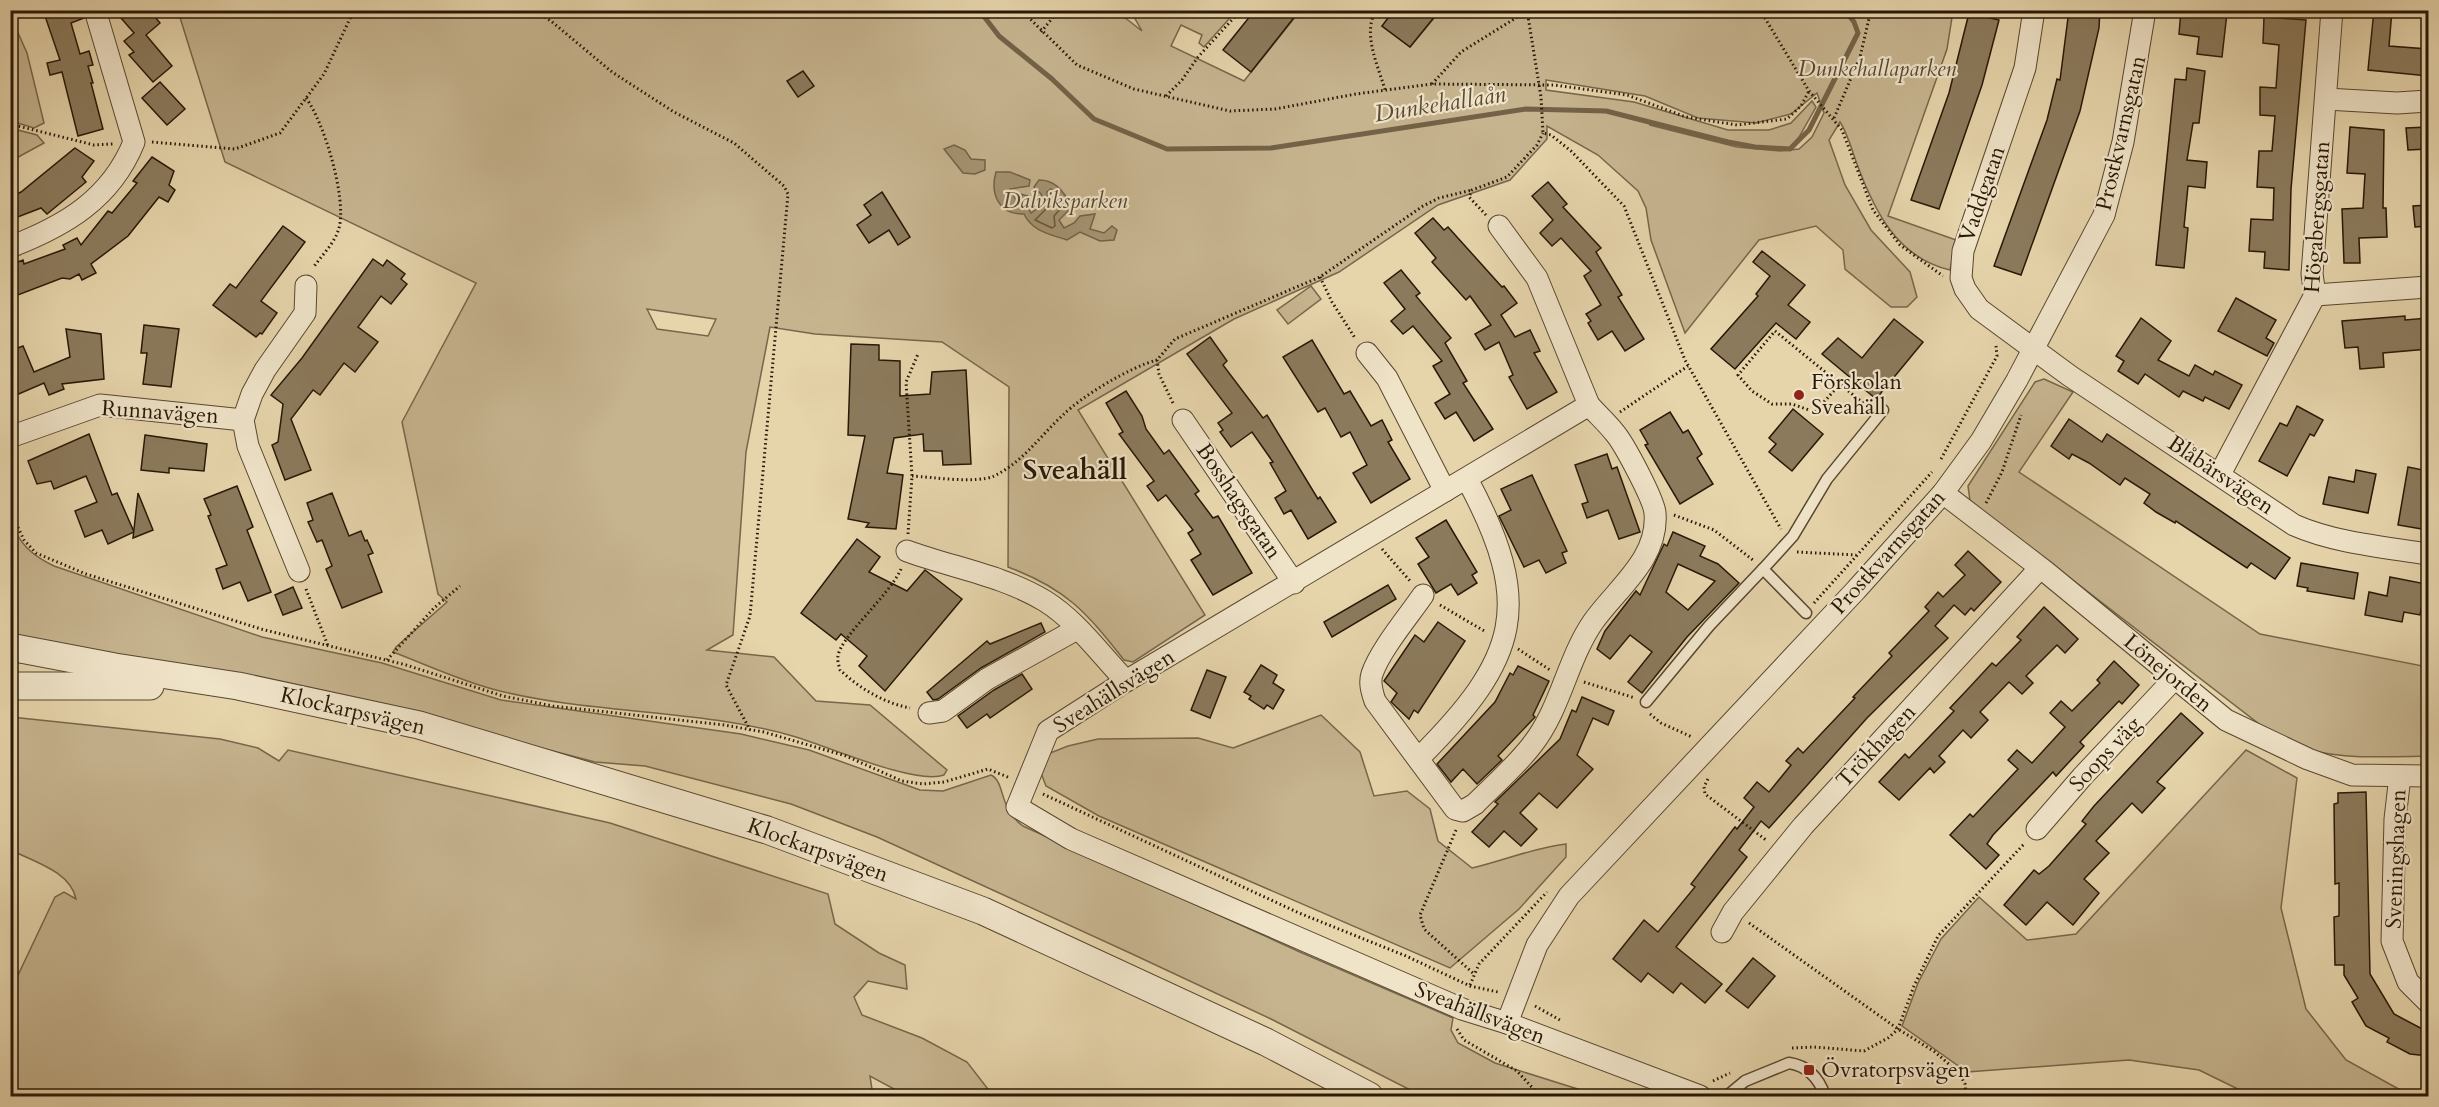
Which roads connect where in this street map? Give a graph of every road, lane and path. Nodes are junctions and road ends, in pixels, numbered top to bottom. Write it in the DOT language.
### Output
graph roads {
  1 [pos="95,10"];
  2 [pos="354,10"];
  3 [pos="533,10"];
  4 [pos="1021,10"];
  5 [pos="1059,10"];
  6 [pos="1241,10"];
  7 [pos="1376,10"];
  8 [pos="1760,10"];
  9 [pos="1871,10"];
  10 [pos="2034,10"];
  11 [pos="2145,10"];
  12 [pos="2332,10"];
  13 [pos="1527,11"];
  14 [pos="1041,32"];
  15 [pos="1432,84"];
  16 [pos="1539,86"];
  17 [pos="1385,90"];
  18 [pos="1809,91"];
  19 [pos="1166,96"];
  20 [pos="306,98"];
  21 [pos="2326,99"];
  22 [pos="2428,100"];
  23 [pos="1830,112"];
  24 [pos="1834,118"];
  25 [pos="10,124"];
  26 [pos="1543,133"];
  27 [pos="134,142"];
  28 [pos="1472,190"];
  29 [pos="1499,226"];
  30 [pos="10,247"];
  31 [pos="1320,277"];
  32 [pos="306,286"];
  33 [pos="2428,287"];
  34 [pos="2315,295"];
  35 [pos="2032,350"];
  36 [pos="1366,353"];
  37 [pos="1157,360"];
  38 [pos="1688,366"];
  39 [pos="1840,384"];
  40 [pos="1589,405"];
  41 [pos="2024,406"];
  42 [pos="1881,413"];
  43 [pos="243,420"];
  44 [pos="1183,420"];
  45 [pos="1605,422"];
  46 [pos="10,437"];
  47 [pos="2220,474"];
  48 [pos="912,476"];
  49 [pos="1467,478"];
  50 [pos="1445,491"];
  51 [pos="1943,493"];
  52 [pos="10,511"];
  53 [pos="1655,517"];
  54 [pos="1977,519"];
  55 [pos="1372,535"];
  56 [pos="1792,536"];
  57 [pos="1780,550"];
  58 [pos="907,551"];
  59 [pos="2428,554"];
  60 [pos="1857,555"];
  61 [pos="2040,568"];
  62 [pos="1763,569"];
  63 [pos="299,571"];
  64 [pos="1294,583"];
  65 [pos="460,585"];
  66 [pos="1423,594"];
  67 [pos="1806,613"];
  68 [pos="1460,617"];
  69 [pos="1077,629"];
  70 [pos="328,646"];
  71 [pos="10,647"];
  72 [pos="387,660"];
  73 [pos="2174,679"];
  74 [pos="1126,681"];
  75 [pos="10,686"];
  76 [pos="238,686"];
  77 [pos="1646,702"];
  78 [pos="929,714"];
  79 [pos="750,730"];
  80 [pos="1692,737"];
  81 [pos="1419,758"];
  82 [pos="1709,769"];
  83 [pos="2400,776"];
  84 [pos="2428,776"];
  85 [pos="1025,786"];
  86 [pos="1463,811"];
  87 [pos="2037,829"];
  88 [pos="1782,852"];
  89 [pos="1733,912"];
  90 [pos="1722,932"];
  91 [pos="1474,974"];
  92 [pos="1470,986"];
  93 [pos="1517,998"];
  94 [pos="2428,1002"];
  95 [pos="1462,1009"];
  96 [pos="1507,1023"];
  97 [pos="1566,1023"];
  98 [pos="1898,1029"];
  99 [pos="1786,1050"];
  100 [pos="1735,1071"];
  101 [pos="1705,1085"];
  102 [pos="1730,1093"];
  103 [pos="1369,1096"];
  104 [pos="1540,1096"];
  105 [pos="1825,1096"];
  106 [pos="1966,1096"];
  1 -- 27 [label="street"];
  2 -- 20 [label="path"];
  3 -- 79 [label="path"];
  4 -- 14 [label="path"];
  5 -- 14 [label="path"];
  6 -- 19 [label="path"];
  7 -- 17 [label="path"];
  8 -- 18 [label="path"];
  9 -- 24 [label="path"];
  10 -- 35 [label="street, Vaddgatan"];
  11 -- 35 [label="street, Prostkvarnsgatan"];
  12 -- 21 [label="street, Högabergsgatan"];
  13 -- 15 [label="path"];
  13 -- 16 [label="path"];
  14 -- 19 [label="path"];
  15 -- 16 [label="path"];
  15 -- 17 [label="path"];
  16 -- 18 [label="path"];
  16 -- 26 [label="path"];
  17 -- 19 [label="path"];
  18 -- 23 [label="path"];
  20 -- 27 [label="path"];
  20 -- 32 [label="path"];
  21 -- 22 [label="street"];
  21 -- 34 [label="street, Högabergsgatan"];
  25 -- 27 [label="path"];
  26 -- 28 [label="path"];
  26 -- 38 [label="path"];
  27 -- 30 [label="street"];
  28 -- 29 [label="path"];
  28 -- 31 [label="path"];
  29 -- 40 [label="street"];
  31 -- 36 [label="path"];
  31 -- 37 [label="path"];
  32 -- 43 [label="street, Runnavägen"];
  33 -- 34 [label="street"];
  34 -- 47 [label="street, Högabergsgatan"];
  35 -- 47 [label="street, Blåbärsvägen"];
  35 -- 51 [label="street, Prostkvarnsgatan"];
  36 -- 50 [label="street"];
  37 -- 44 [label="path"];
  37 -- 48 [label="path"];
  38 -- 45 [label="path"];
  38 -- 56 [label="path"];
  39 -- 39 [label="path"];
  39 -- 42 [label="path"];
  40 -- 45 [label="street"];
  40 -- 49 [label="street, Sveahällsvägen"];
  41 -- 54 [label="path"];
  42 -- 56 [label="lane"];
  43 -- 46 [label="street, Runnavägen"];
  43 -- 63 [label="street, Runnavägen"];
  44 -- 64 [label="street, Bosshagsgatan"];
  45 -- 53 [label="street"];
  47 -- 59 [label="street, Blåbärsvägen"];
  49 -- 50 [label="street, Sveahällsvägen"];
  49 -- 81 [label="street"];
  50 -- 55 [label="street, Sveahällsvägen"];
  51 -- 54 [label="street, Lönejorden"];
  51 -- 93 [label="street, Prostkvarnsgatan"];
  52 -- 70 [label="path"];
  53 -- 62 [label="path"];
  53 -- 86 [label="street"];
  54 -- 61 [label="street, Lönejorden"];
  55 -- 64 [label="street, Sveahällsvägen"];
  55 -- 66 [label="path"];
  56 -- 57 [label="lane"];
  57 -- 60 [label="path"];
  57 -- 62 [label="lane"];
  58 -- 69 [label="street"];
  61 -- 73 [label="street, Lönejorden"];
  61 -- 88 [label="street, Trökhagen"];
  62 -- 67 [label="lane"];
  62 -- 77 [label="lane"];
  63 -- 70 [label="path"];
  64 -- 74 [label="street, Sveahällsvägen"];
  65 -- 72 [label="path"];
  66 -- 68 [label="path"];
  66 -- 81 [label="street"];
  69 -- 74 [label="street"];
  69 -- 78 [label="street"];
  70 -- 72 [label="path"];
  71 -- 76 [label="street"];
  72 -- 79 [label="path"];
  73 -- 83 [label="street, Lönejorden"];
  73 -- 87 [label="street, Soops väg"];
  74 -- 85 [label="street, Sveahällsvägen"];
  75 -- 76 [label="street"];
  76 -- 103 [label="street, Klockarpsvägen"];
  77 -- 80 [label="path"];
  79 -- 85 [label="path"];
  81 -- 86 [label="street"];
  82 -- 88 [label="path"];
  83 -- 84 [label="street, Lönejorden"];
  83 -- 94 [label="street, Sveningshagen"];
  85 -- 92 [label="path"];
  85 -- 95 [label="street, Sveahällsvägen"];
  86 -- 91 [label="path"];
  87 -- 98 [label="path"];
  88 -- 89 [label="street, Trökhagen"];
  89 -- 90 [label="street, Trökhagen"];
  89 -- 98 [label="path"];
  92 -- 93 [label="path"];
  92 -- 95 [label="path"];
  93 -- 96 [label="street, Prostkvarnsgatan"];
  93 -- 97 [label="path"];
  95 -- 96 [label="street, Sveahällsvägen"];
  95 -- 104 [label="path"];
  96 -- 101 [label="street, Sveahällsvägen"];
  98 -- 99 [label="path"];
  98 -- 106 [label="path"];
  100 -- 101 [label="path"];
  101 -- 102 [label="path"];
  102 -- 105 [label="lane"];
}
